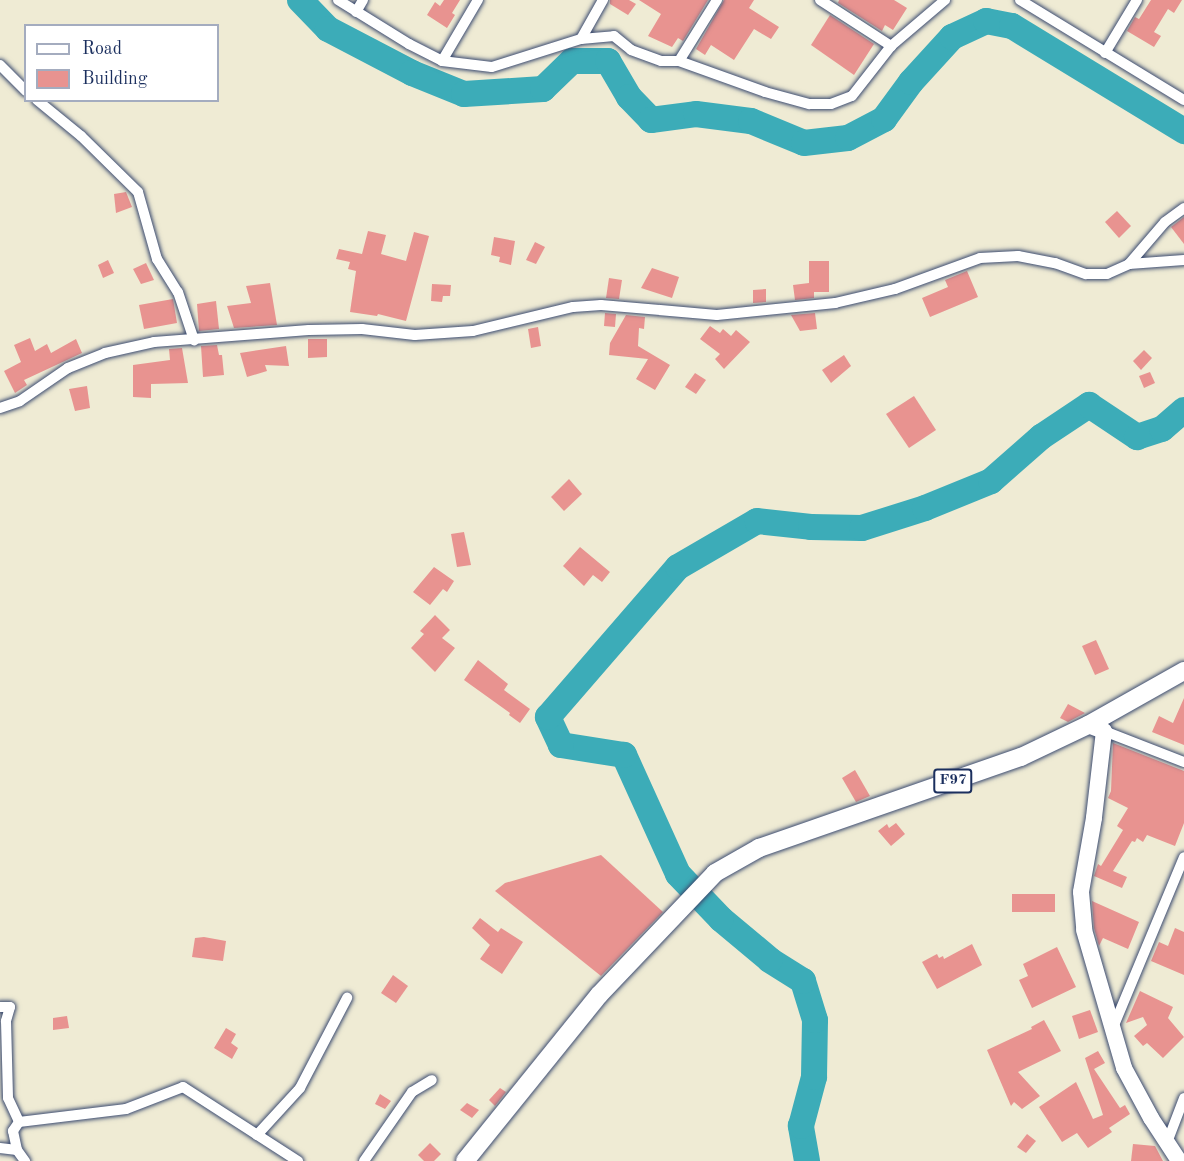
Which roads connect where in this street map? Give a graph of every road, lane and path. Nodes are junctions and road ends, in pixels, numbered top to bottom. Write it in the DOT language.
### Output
graph roads {
  1 [pos="338,0"];
  2 [pos="363,0"];
  3 [pos="478,0"];
  4 [pos="603,0"];
  5 [pos="717,0"];
  6 [pos="820,0"];
  7 [pos="945,0"];
  8 [pos="1020,0"];
  9 [pos="1137,0"];
  10 [pos="356,12"];
  11 [pos="581,39"];
  12 [pos="891,46"];
  13 [pos="1106,53"];
  14 [pos="442,61"];
  15 [pos="679,61"];
  16 [pos="0,65"];
  17 [pos="24,89"];
  18 [pos="1184,100"];
  19 [pos="39,102"];
  20 [pos="1184,208"];
  21 [pos="1184,260"];
  22 [pos="1129,264"];
  23 [pos="194,340"];
  24 [pos="0,408"];
  25 [pos="1184,670"];
  26 [pos="1096,728"];
  27 [pos="1184,762"];
  28 [pos="1184,857"];
  29 [pos="347,998"];
  30 [pos="3,1006"];
  31 [pos="1112,1030"];
  32 [pos="432,1080"];
  33 [pos="1184,1098"];
  34 [pos="19,1122"];
  35 [pos="257,1135"];
  36 [pos="1168,1140"];
  37 [pos="0,1148"];
  38 [pos="18,1149"];
  39 [pos="25,1161"];
  40 [pos="298,1161"];
  41 [pos="364,1161"];
  42 [pos="465,1161"];
  43 [pos="1179,1161"];
  1 -- 10 [label="street"];
  2 -- 10 [label="street"];
  3 -- 14 [label="street"];
  4 -- 11 [label="street"];
  5 -- 15 [label="street"];
  6 -- 12 [label="street"];
  7 -- 12 [label="street"];
  8 -- 13 [label="street"];
  9 -- 13 [label="street"];
  10 -- 14 [label="street"];
  11 -- 14 [label="street"];
  11 -- 15 [label="street"];
  12 -- 15 [label="street"];
  13 -- 18 [label="street"];
  16 -- 17 [label="street"];
  19 -- 23 [label="street"];
  20 -- 22 [label="street"];
  21 -- 22 [label="street"];
  22 -- 23 [label="street"];
  23 -- 24 [label="street"];
  25 -- 26 [label="main road, F97"];
  26 -- 27 [label="street"];
  26 -- 31 [label="main road"];
  26 -- 42 [label="main road, F97"];
  28 -- 31 [label="street"];
  29 -- 35 [label="street"];
  30 -- 34 [label="street"];
  31 -- 36 [label="main road"];
  32 -- 41 [label="street"];
  33 -- 36 [label="street"];
  34 -- 35 [label="street"];
  34 -- 38 [label="street"];
  35 -- 40 [label="street"];
  36 -- 43 [label="main road"];
  37 -- 38 [label="street"];
  38 -- 39 [label="street"];
}
